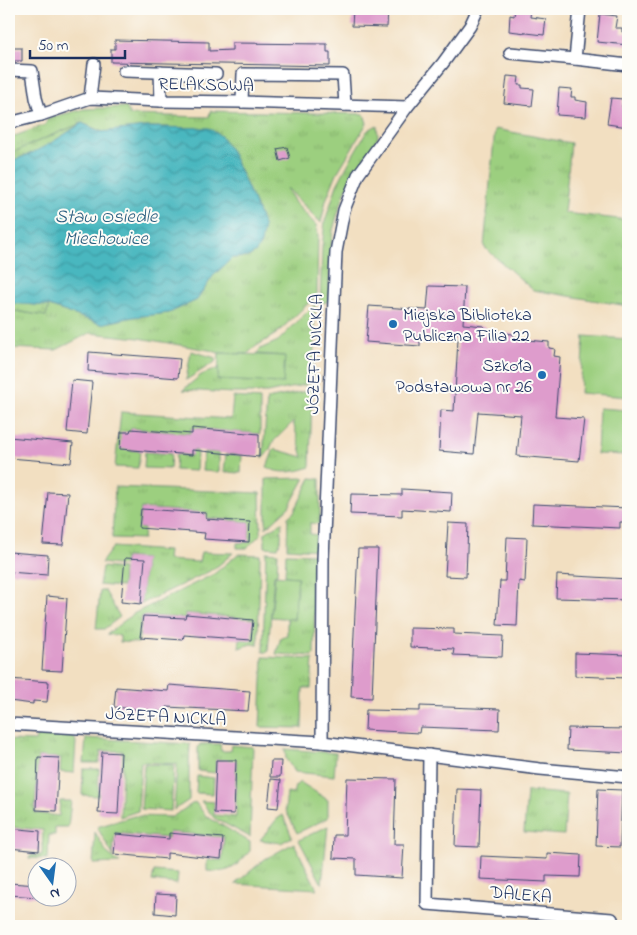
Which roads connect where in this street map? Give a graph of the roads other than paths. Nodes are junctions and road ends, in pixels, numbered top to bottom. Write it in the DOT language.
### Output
graph roads {
  1 [pos="478,9"];
  2 [pos="580,9"];
  3 [pos="510,53"];
  4 [pos="575,59"];
  5 [pos="94,64"];
  6 [pos="628,65"];
  7 [pos="9,70"];
  8 [pos="124,72"];
  9 [pos="160,72"];
  10 [pos="216,74"];
  11 [pos="90,98"];
  12 [pos="161,101"];
  13 [pos="242,102"];
  14 [pos="345,105"];
  15 [pos="407,107"];
  16 [pos="40,115"];
  17 [pos="9,123"];
  18 [pos="9,724"];
  19 [pos="322,742"];
  20 [pos="430,755"];
  21 [pos="628,776"];
  22 [pos="612,919"];
  1 -- 15 [label="street, JÓZEFA NICKLA"];
  2 -- 4 [label="street"];
  3 -- 4 [label="street"];
  4 -- 6 [label="street"];
  5 -- 11 [label="street"];
  7 -- 16 [label="street"];
  8 -- 9 [label="street"];
  9 -- 10 [label="street"];
  9 -- 12 [label="street"];
  11 -- 12 [label="street, RELAKSOWA"];
  11 -- 16 [label="street, RELAKSOWA"];
  12 -- 13 [label="street, RELAKSOWA"];
  13 -- 14 [label="street, RELAKSOWA"];
  13 -- 14 [label="street"];
  14 -- 15 [label="street, RELAKSOWA"];
  15 -- 19 [label="street, JÓZEFA NICKLA"];
  16 -- 17 [label="street, RELAKSOWA"];
  18 -- 19 [label="street, JÓZEFA NICKLA"];
  19 -- 20 [label="street, JÓZEFA NICKLA"];
  20 -- 21 [label="street, JÓZEFA NICKLA"];
  20 -- 22 [label="street, DALEKA"];
}
